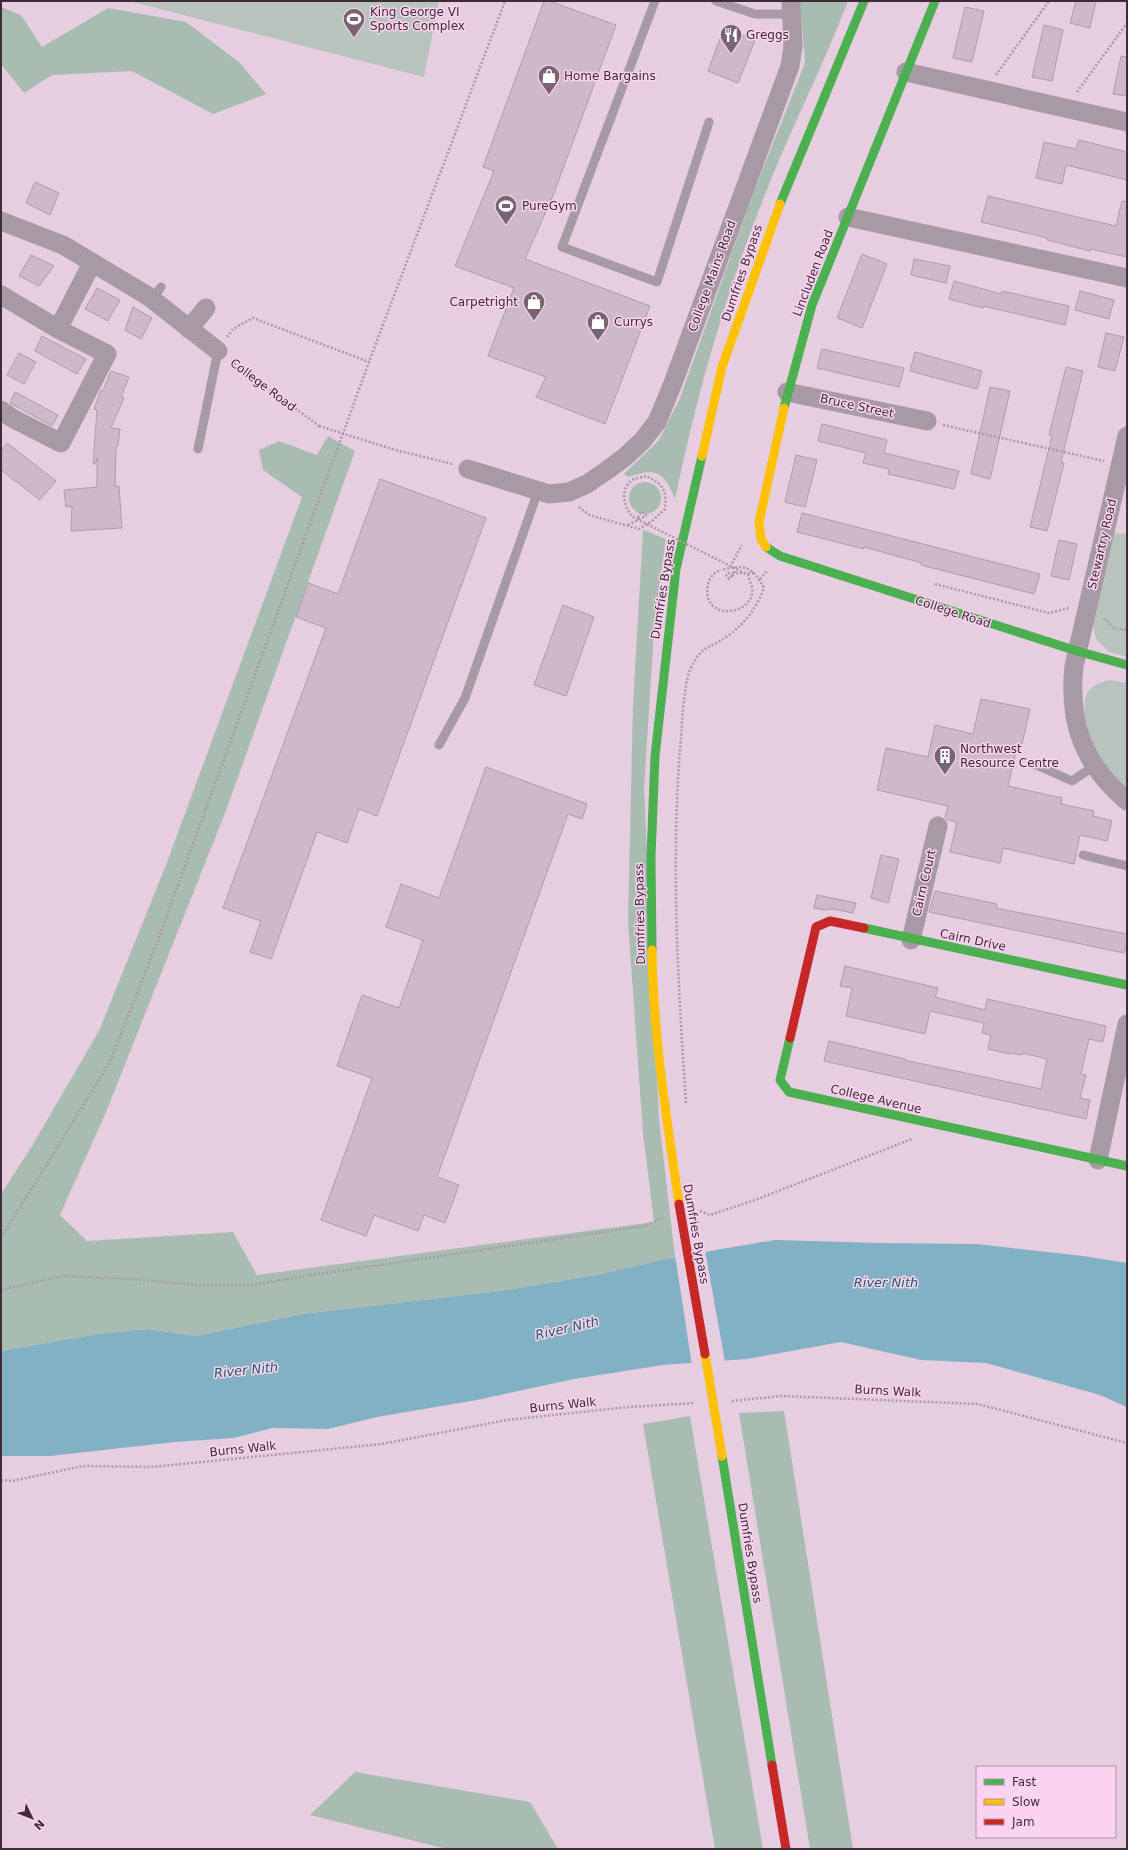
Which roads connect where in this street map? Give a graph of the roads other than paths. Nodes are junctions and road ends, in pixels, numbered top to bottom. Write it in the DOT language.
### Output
graph roads {
  1 [pos="655,1"];
  2 [pos="716,1"];
  3 [pos="864,1"];
  4 [pos="935,1"];
  5 [pos="792,8"];
  6 [pos="906,72"];
  7 [pos="709,122"];
  8 [pos="1127,122"];
  9 [pos="848,217"];
  10 [pos="1,221"];
  11 [pos="92,262"];
  12 [pos="1127,278"];
  13 [pos="1,294"];
  14 [pos="206,308"];
  15 [pos="58,329"];
  16 [pos="189,329"];
  17 [pos="218,351"];
  18 [pos="787,392"];
  19 [pos="1,410"];
  20 [pos="927,421"];
  21 [pos="1127,436"];
  22 [pos="198,449"];
  23 [pos="468,469"];
  24 [pos="544,492"];
  25 [pos="780,556"];
  26 [pos="1077,652"];
  27 [pos="1127,665"];
  28 [pos="439,745"];
  29 [pos="1034,764"];
  30 [pos="1094,766"];
  31 [pos="1127,801"];
  32 [pos="938,826"];
  33 [pos="1083,855"];
  34 [pos="1127,866"];
  35 [pos="816,927"];
  36 [pos="911,940"];
  37 [pos="1127,985"];
  38 [pos="1127,1024"];
  39 [pos="1098,1160"];
  40 [pos="1127,1166"];
  41 [pos="786,1849"];
  1 -- 7 [label="lane"];
  2 -- 5 [label="lane"];
  3 -- 41 [label="main road, Dumfries Bypass, bridge"];
  4 -- 6 [label="main road, Lincluden Road"];
  5 -- 24 [label="street, College Mains Road"];
  6 -- 8 [label="street"];
  6 -- 9 [label="main road, Lincluden Road"];
  9 -- 12 [label="street"];
  9 -- 18 [label="main road, Lincluden Road"];
  10 -- 11 [label="street, College Road"];
  11 -- 15 [label="street"];
  11 -- 16 [label="street, College Road"];
  13 -- 15 [label="street"];
  14 -- 16 [label="street"];
  15 -- 19 [label="street"];
  16 -- 17 [label="street, College Road"];
  17 -- 22 [label="lane"];
  18 -- 20 [label="street, Bruce Street"];
  18 -- 25 [label="main road, Lincluden Road"];
  21 -- 26 [label="street, Stewartry Road"];
  23 -- 24 [label="street"];
  24 -- 28 [label="lane"];
  25 -- 26 [label="main road, College Road"];
  26 -- 27 [label="main road, College Road"];
  26 -- 30 [label="street, Stewartry Road"];
  29 -- 30 [label="lane"];
  30 -- 31 [label="street, Stewartry Road"];
  32 -- 36 [label="street, Cairn Court"];
  33 -- 34 [label="lane"];
  35 -- 36 [label="main road, Cairn Drive"];
  35 -- 39 [label="main road, College Avenue"];
  36 -- 37 [label="main road, Cairn Drive"];
  38 -- 39 [label="street"];
  39 -- 40 [label="main road, College Avenue"];
}
